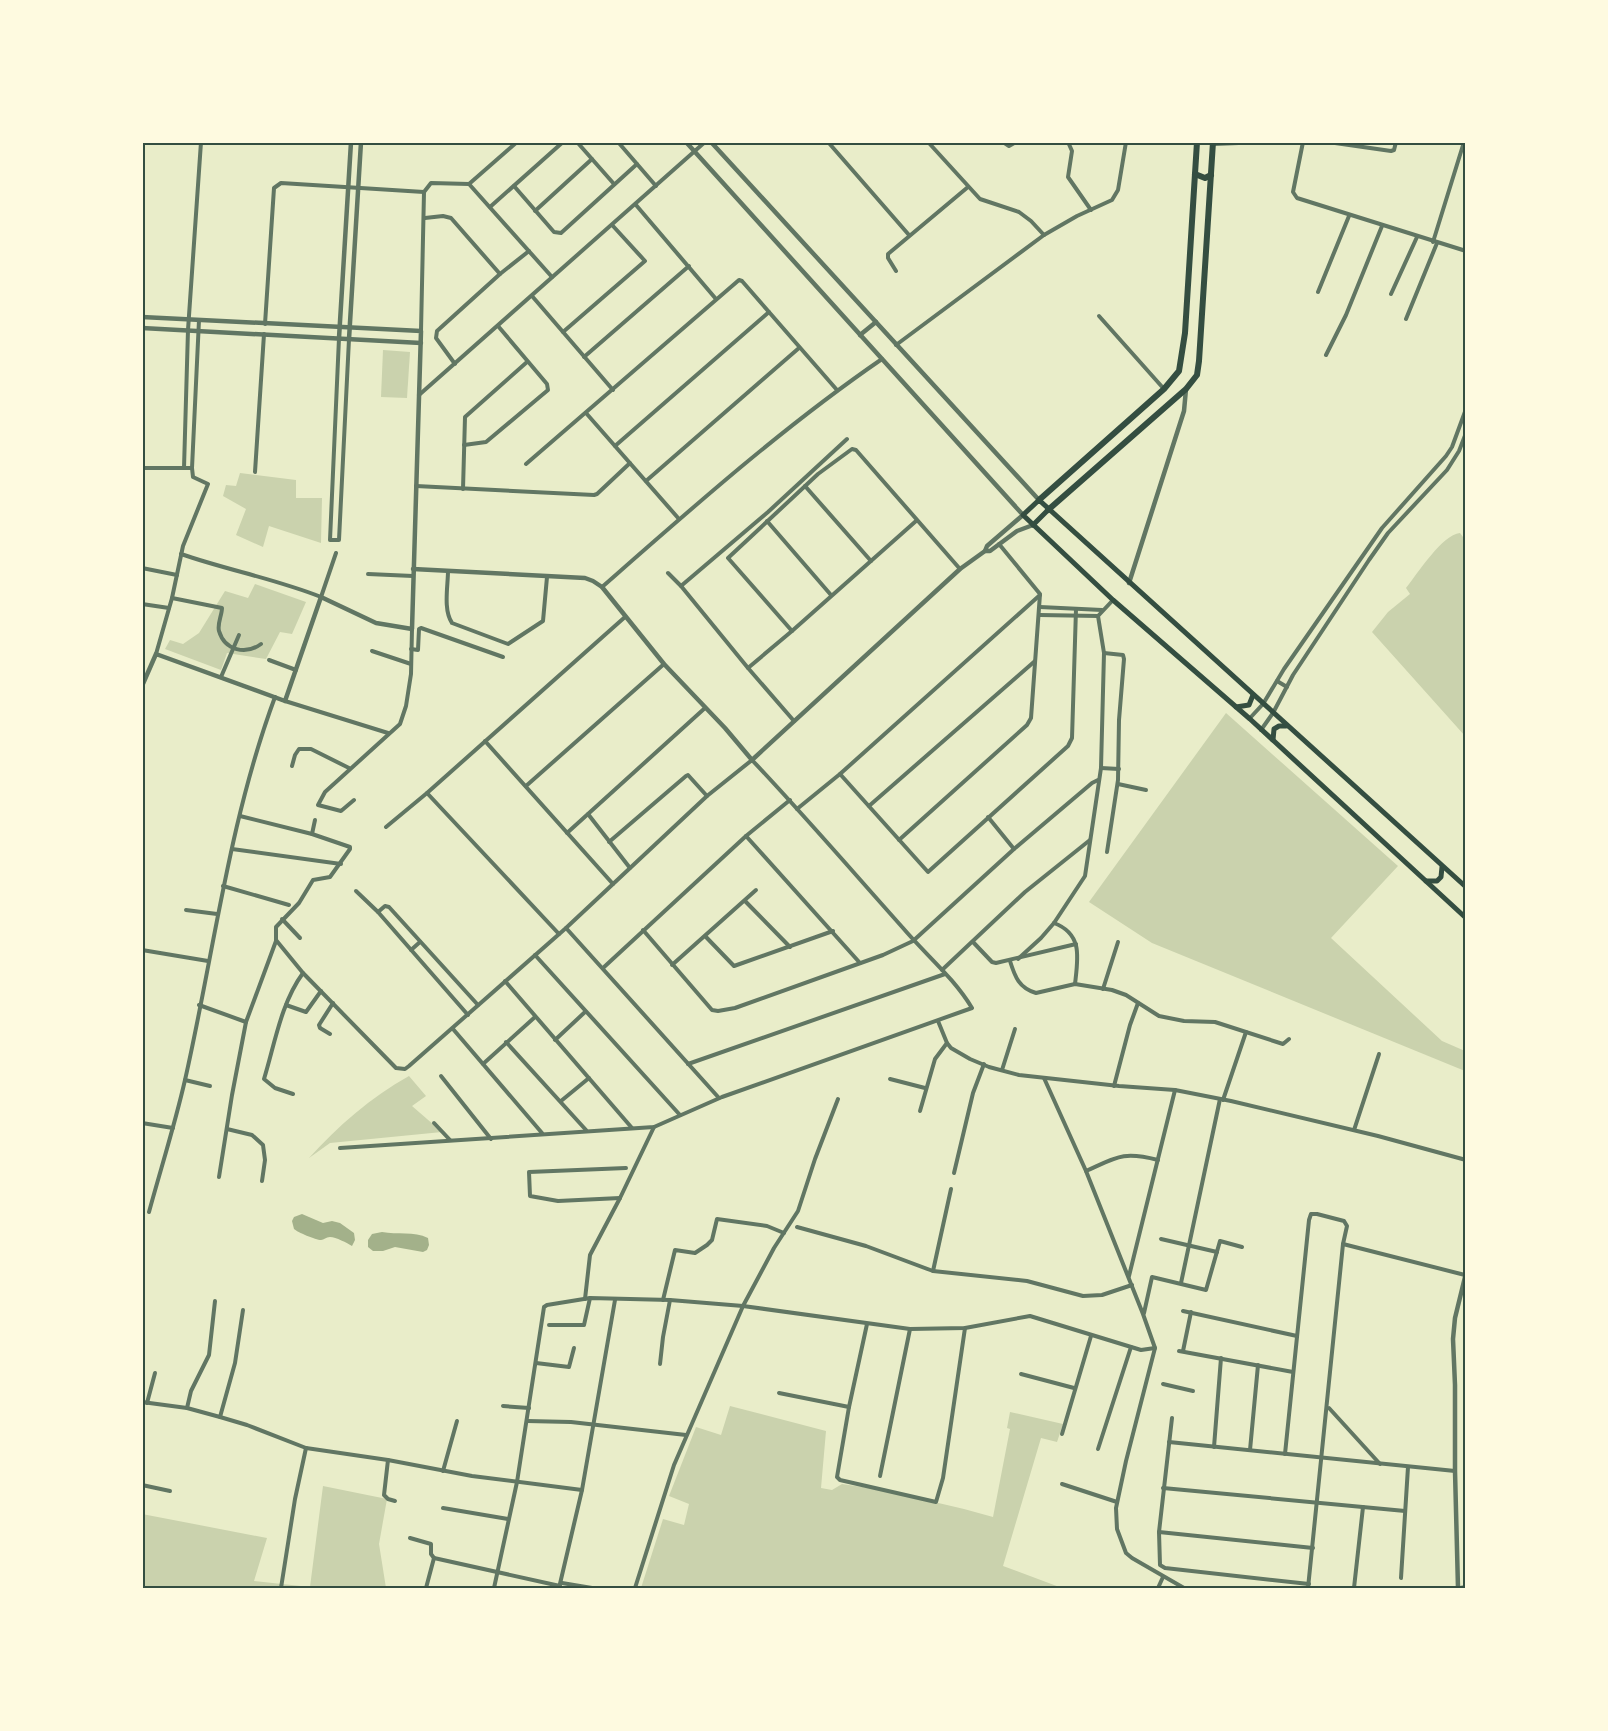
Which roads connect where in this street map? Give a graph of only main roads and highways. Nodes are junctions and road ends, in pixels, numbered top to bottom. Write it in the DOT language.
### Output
graph roads {
  1 [pos="1197,142"];
  2 [pos="1213,143"];
  3 [pos="1195,174"];
  4 [pos="1211,175"];
  5 [pos="1039,501"];
  6 [pos="1048,510"];
  7 [pos="1033,525"];
  8 [pos="1253,695"];
  9 [pos="1236,707"];
  10 [pos="1287,726"];
  11 [pos="1273,740"];
  12 [pos="1442,866"];
  13 [pos="1425,881"];
  14 [pos="1466,887"];
  15 [pos="1466,918"];
  1 -- 3 [label="main road"];
  2 -- 4 [label="main road"];
  3 -- 4 [label="main road"];
  3 -- 5 [label="main road"];
  4 -- 6 [label="main road"];
  5 -- 6 [label="main road"];
  5 -- 7 [label="main road"];
  6 -- 7 [label="main road"];
  6 -- 8 [label="main road"];
  7 -- 9 [label="main road"];
  8 -- 9 [label="main road"];
  8 -- 10 [label="main road"];
  9 -- 11 [label="main road"];
  10 -- 11 [label="main road"];
  10 -- 12 [label="main road"];
  11 -- 13 [label="main road"];
  12 -- 13 [label="main road"];
  12 -- 14 [label="main road"];
  13 -- 15 [label="main road"];
}
